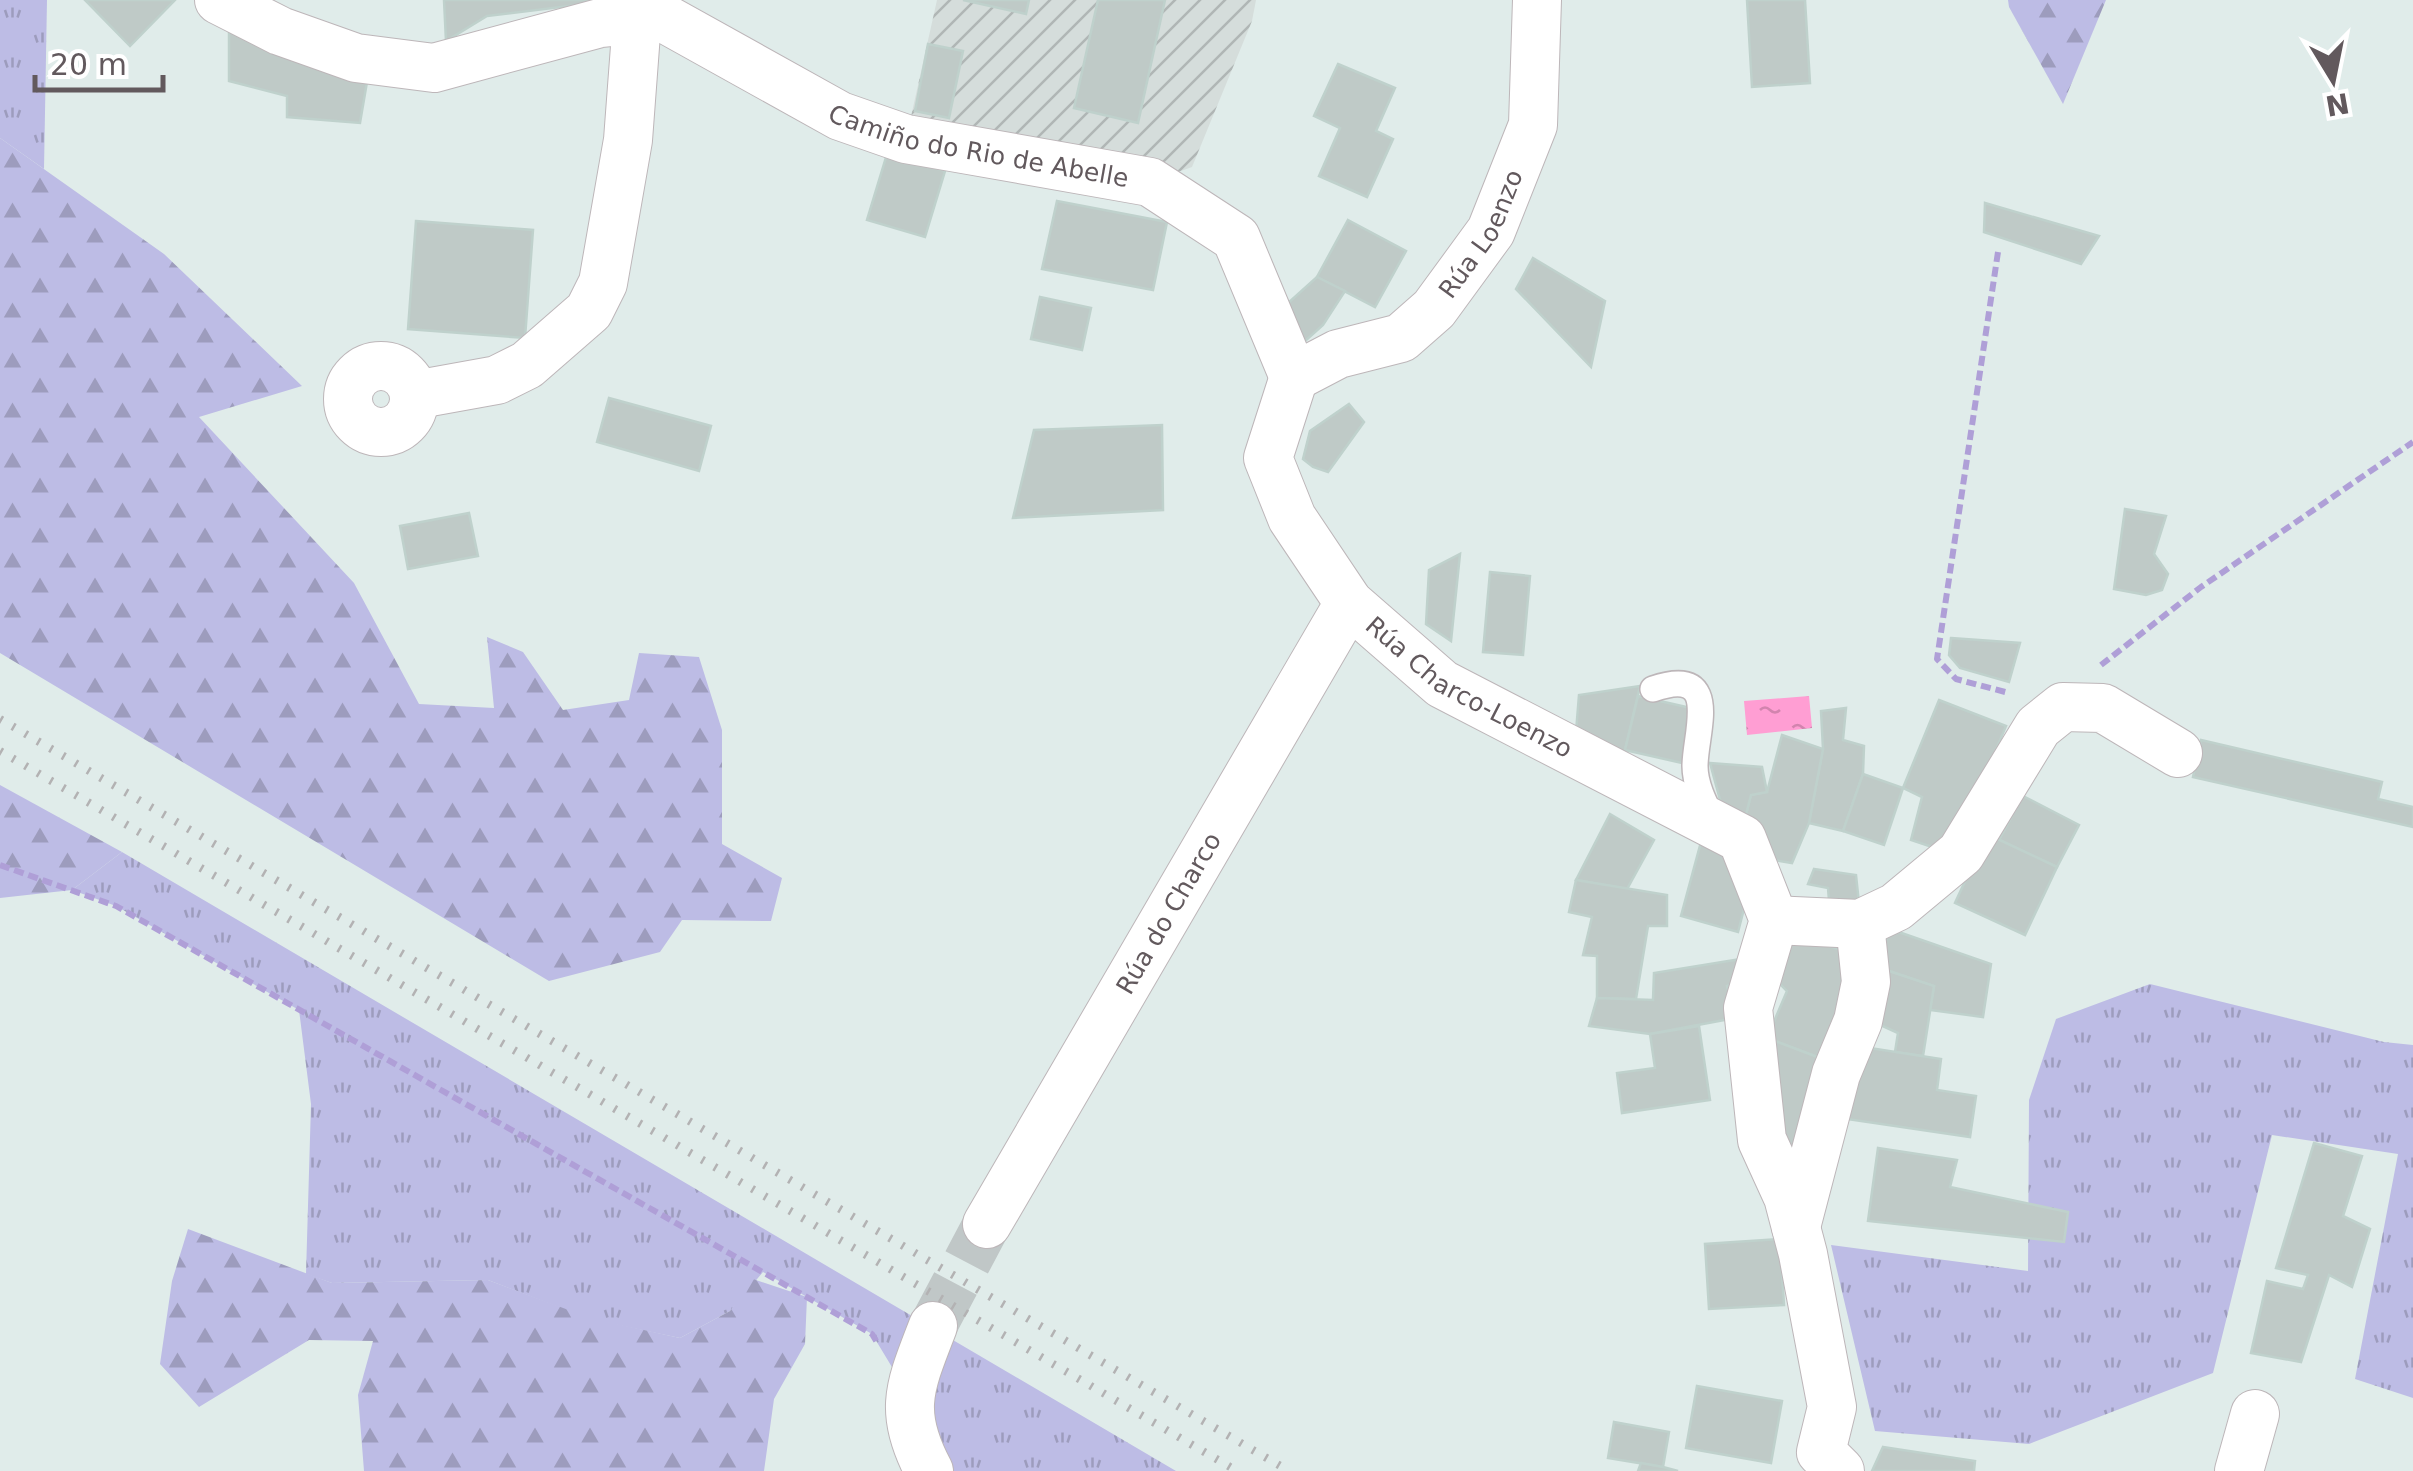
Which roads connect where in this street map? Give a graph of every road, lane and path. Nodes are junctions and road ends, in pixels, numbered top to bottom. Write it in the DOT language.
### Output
graph roads {
  1 [pos="220,0"];
  2 [pos="1537,0"];
  3 [pos="638,20"];
  4 [pos="1998,252"];
  5 [pos="1294,376"];
  6 [pos="414,395"];
  7 [pos="2413,442"];
  8 [pos="1349,603"];
  9 [pos="1653,688"];
  10 [pos="2063,707"];
  11 [pos="2178,753"];
  12 [pos="1715,825"];
  13 [pos="0,865"];
  14 [pos="1774,920"];
  15 [pos="1860,924"];
  16 [pos="987,1224"];
  17 [pos="1796,1227"];
  18 [pos="933,1326"];
  19 [pos="907,1392"];
  20 [pos="2255,1414"];
  21 [pos="1817,1465"];
  22 [pos="929,1471"];
  23 [pos="2240,1471"];
  1 -- 3 [label="street, Camiño do Rio de Abelle"];
  2 -- 5 [label="street, Rúa Loenzo"];
  3 -- 5 [label="street, Camiño do Rio de Abelle"];
  3 -- 6 [label="street"];
  4 -- 10 [label="path"];
  5 -- 8 [label="street, Rúa Charco-Loenzo"];
  7 -- 10 [label="path"];
  8 -- 12 [label="street, Rúa Charco-Loenzo"];
  8 -- 16 [label="street, Rúa do Charco"];
  9 -- 12 [label="lane"];
  10 -- 11 [label="street"];
  10 -- 15 [label="street"];
  12 -- 14 [label="street, Rúa Charco-Loenzo"];
  13 -- 19 [label="path"];
  14 -- 15 [label="street"];
  14 -- 17 [label="street"];
  15 -- 17 [label="street"];
  17 -- 21 [label="street"];
  18 -- 19 [label="street"];
  19 -- 22 [label="street"];
  20 -- 23 [label="street"];
}
